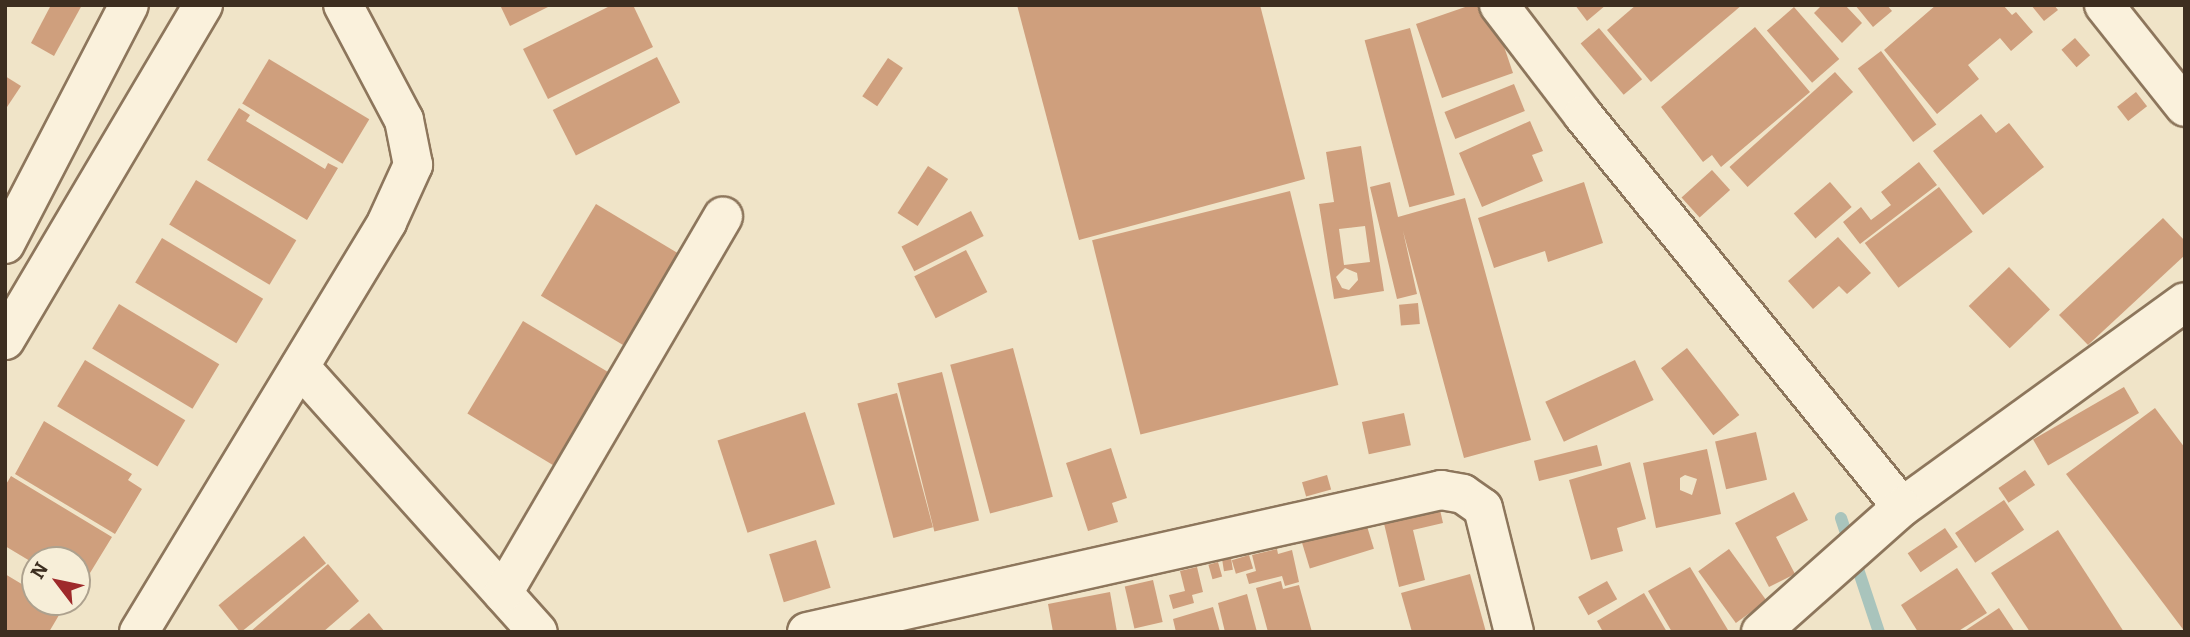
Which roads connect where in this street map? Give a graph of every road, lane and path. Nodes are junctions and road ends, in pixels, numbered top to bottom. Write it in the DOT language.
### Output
graph roads {
  1 [pos="129,5"];
  2 [pos="203,5"];
  3 [pos="343,5"];
  4 [pos="1499,5"];
  5 [pos="2104,5"];
  6 [pos="2185,107"];
  7 [pos="723,217"];
  8 [pos="5,244"];
  9 [pos="2185,302"];
  10 [pos="5,340"];
  11 [pos="300,366"];
  12 [pos="1891,518"];
  13 [pos="503,593"];
  14 [pos="139,632"];
  15 [pos="538,632"];
  16 [pos="807,632"];
  17 [pos="1514,632"];
  18 [pos="1761,632"];
  1 -- 8 [label="street"];
  2 -- 10 [label="street"];
  3 -- 11 [label="street"];
  4 -- 12 [label="street"];
  5 -- 6 [label="street"];
  7 -- 13 [label="street"];
  9 -- 12 [label="street"];
  11 -- 13 [label="street"];
  11 -- 14 [label="street"];
  12 -- 18 [label="street"];
  13 -- 15 [label="street"];
  16 -- 17 [label="street"];
}
